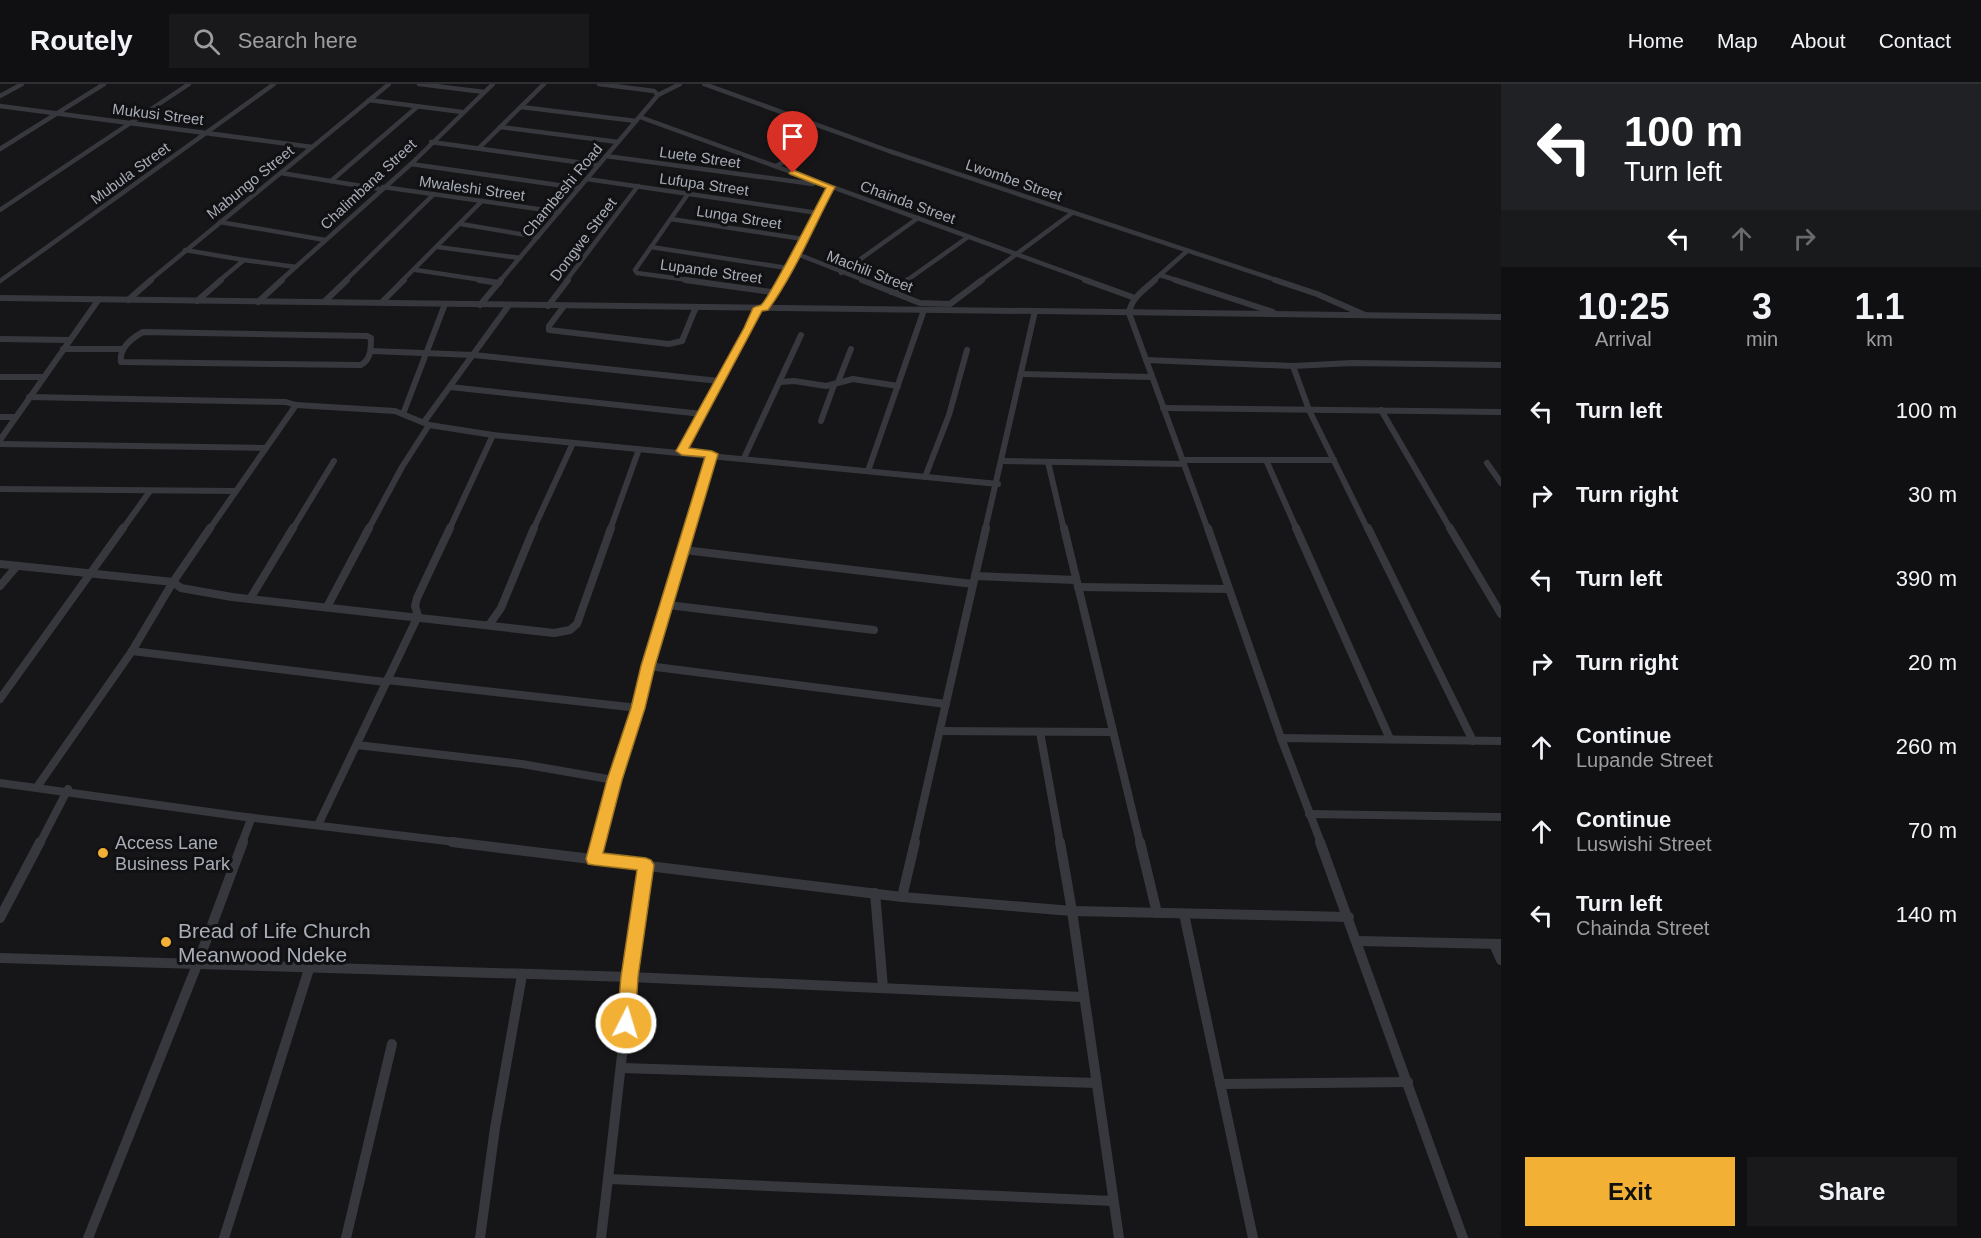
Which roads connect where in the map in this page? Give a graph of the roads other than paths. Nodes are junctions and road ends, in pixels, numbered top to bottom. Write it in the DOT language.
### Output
graph roads {
  1 [pos="21,84"];
  2 [pos="104,84"];
  3 [pos="189,84"];
  4 [pos="274,84"];
  5 [pos="389,84"];
  6 [pos="419,84"];
  7 [pos="493,84"];
  8 [pos="544,84"];
  9 [pos="599,84"];
  10 [pos="680,84"];
  11 [pos="704,84"];
  12 [pos="484,92"];
  13 [pos="656,93"];
  14 [pos="0,96"];
  15 [pos="369,100"];
  16 [pos="0,106"];
  17 [pos="417,107"];
  18 [pos="521,107"];
  19 [pos="462,112"];
  20 [pos="57,113"];
  21 [pos="638,119"];
  22 [pos="131,123"];
  23 [pos="500,127"];
  24 [pos="207,133"];
  25 [pos="431,142"];
  26 [pos="618,142"];
  27 [pos="312,147"];
  28 [pos="479,148"];
  29 [pos="0,149"];
  30 [pos="807,150"];
  31 [pos="606,156"];
  32 [pos="411,164"];
  33 [pos="598,165"];
  34 [pos="776,166"];
  35 [pos="281,172"];
  36 [pos="587,179"];
  37 [pos="331,181"];
  38 [pos="638,186"];
  39 [pos="829,186"];
  40 [pos="381,188"];
  41 [pos="579,188"];
  42 [pos="434,194"];
  43 [pos="688,194"];
  44 [pos="482,201"];
  45 [pos="0,210"];
  46 [pos="559,212"];
  47 [pos="818,213"];
  48 [pos="1072,213"];
  49 [pos="918,218"];
  50 [pos="671,219"];
  51 [pos="220,222"];
  52 [pos="461,224"];
  53 [pos="538,237"];
  54 [pos="968,237"];
  55 [pos="803,239"];
  56 [pos="325,240"];
  57 [pos="438,247"];
  58 [pos="651,247"];
  59 [pos="185,250"];
  60 [pos="1186,252"];
  61 [pos="796,254"];
  62 [pos="1017,255"];
  63 [pos="520,258"];
  64 [pos="244,260"];
  65 [pos="296,267"];
  66 [pos="787,268"];
  67 [pos="416,270"];
  68 [pos="841,273"];
  69 [pos="1160,275"];
  70 [pos="0,281"];
  71 [pos="500,283"];
  72 [pos="776,290"];
  73 [pos="891,292"];
  74 [pos="0,297"];
  75 [pos="1135,298"];
  76 [pos="99,299"];
  77 [pos="129,300"];
  78 [pos="196,301"];
  79 [pos="258,302"];
  80 [pos="324,302"];
  81 [pos="382,302"];
  82 [pos="445,304"];
  83 [pos="480,305"];
  84 [pos="509,305"];
  85 [pos="548,306"];
  86 [pos="564,306"];
  87 [pos="696,307"];
  88 [pos="761,308"];
  89 [pos="930,308"];
  90 [pos="1035,311"];
  91 [pos="1129,313"];
  92 [pos="1281,315"];
  93 [pos="1367,316"];
  94 [pos="1501,317"];
  95 [pos="801,335"];
  96 [pos="0,339"];
  97 [pos="69,340"];
  98 [pos="63,349"];
  99 [pos="123,349"];
  100 [pos="851,349"];
  101 [pos="967,350"];
  102 [pos="371,351"];
  103 [pos="425,353"];
  104 [pos="474,355"];
  105 [pos="1146,360"];
  106 [pos="1501,365"];
  107 [pos="1293,366"];
  108 [pos="1021,374"];
  109 [pos="0,377"];
  110 [pos="1152,377"];
  111 [pos="43,378"];
  112 [pos="719,381"];
  113 [pos="780,382"];
  114 [pos="836,384"];
  115 [pos="898,386"];
  116 [pos="450,387"];
  117 [pos="29,397"];
  118 [pos="296,405"];
  119 [pos="1163,408"];
  120 [pos="1310,410"];
  121 [pos="1381,410"];
  122 [pos="1501,412"];
  123 [pos="403,414"];
  124 [pos="702,414"];
  125 [pos="0,417"];
  126 [pos="15,417"];
  127 [pos="821,421"];
  128 [pos="427,423"];
  129 [pos="493,435"];
  130 [pos="0,442"];
  131 [pos="573,443"];
  132 [pos="264,448"];
  133 [pos="639,449"];
  134 [pos="682,451"];
  135 [pos="712,454"];
  136 [pos="744,458"];
  137 [pos="1266,460"];
  138 [pos="1334,460"];
  139 [pos="334,461"];
  140 [pos="1002,462"];
  141 [pos="1048,462"];
  142 [pos="1184,462"];
  143 [pos="1487,463"];
  144 [pos="868,471"];
  145 [pos="926,477"];
  146 [pos="1501,483"];
  147 [pos="998,484"];
  148 [pos="0,489"];
  149 [pos="150,491"];
  150 [pos="236,491"];
  151 [pos="684,549"];
  152 [pos="0,564"];
  153 [pos="17,566"];
  154 [pos="88,575"];
  155 [pos="974,580"];
  156 [pos="173,582"];
  157 [pos="1077,583"];
  158 [pos="0,586"];
  159 [pos="1228,589"];
  160 [pos="250,598"];
  161 [pos="668,605"];
  162 [pos="327,607"];
  163 [pos="1501,614"];
  164 [pos="418,616"];
  165 [pos="489,625"];
  166 [pos="874,630"];
  167 [pos="132,651"];
  168 [pos="648,666"];
  169 [pos="386,681"];
  170 [pos="0,699"];
  171 [pos="946,704"];
  172 [pos="638,708"];
  173 [pos="940,731"];
  174 [pos="1040,732"];
  175 [pos="1113,732"];
  176 [pos="1281,738"];
  177 [pos="1390,739"];
  178 [pos="1473,741"];
  179 [pos="1501,741"];
  180 [pos="357,745"];
  181 [pos="614,780"];
  182 [pos="0,783"];
  183 [pos="37,787"];
  184 [pos="68,789"];
  185 [pos="1309,814"];
  186 [pos="1501,816"];
  187 [pos="251,819"];
  188 [pos="318,825"];
  189 [pos="594,859"];
  190 [pos="646,865"];
  191 [pos="875,893"];
  192 [pos="902,897"];
  193 [pos="1071,912"];
  194 [pos="1157,913"];
  195 [pos="1184,914"];
  196 [pos="1349,917"];
  197 [pos="0,918"];
  198 [pos="1358,941"];
  199 [pos="1498,944"];
  200 [pos="0,958"];
  201 [pos="1501,960"];
  202 [pos="197,965"];
  203 [pos="309,969"];
  204 [pos="522,975"];
  205 [pos="630,977"];
  206 [pos="883,988"];
  207 [pos="1083,997"];
  208 [pos="392,1044"];
  209 [pos="622,1068"];
  210 [pos="1407,1082"];
  211 [pos="1096,1083"];
  212 [pos="1220,1084"];
  213 [pos="609,1179"];
  214 [pos="1113,1201"];
  215 [pos="88,1238"];
  216 [pos="224,1238"];
  217 [pos="346,1238"];
  218 [pos="480,1238"];
  219 [pos="601,1238"];
  220 [pos="1119,1238"];
  221 [pos="1253,1238"];
  222 [pos="1463,1238"];
  1 -- 14 [label="street"];
  2 -- 20 [label="street"];
  3 -- 22 [label="street"];
  4 -- 24 [label="street, Mubula Street"];
  5 -- 15 [label="street, Mabungo Street"];
  6 -- 12 [label="street"];
  7 -- 12 [label="street, Chalimbana Street"];
  8 -- 18 [label="street"];
  9 -- 13 [label="street"];
  10 -- 13 [label="street"];
  11 -- 48 [label="street, Lwombe Street"];
  12 -- 19 [label="street, Chalimbana Street"];
  13 -- 21 [label="street, Chambeshi Road"];
  15 -- 17 [label="street"];
  15 -- 27 [label="street, Mabungo Street"];
  16 -- 20 [label="street, Mukusi Street"];
  17 -- 19 [label="street"];
  17 -- 37 [label="street"];
  18 -- 21 [label="street, Chainda Street"];
  18 -- 23 [label="street"];
  19 -- 25 [label="street, Chalimbana Street"];
  20 -- 22 [label="street, Mukusi Street"];
  20 -- 29 [label="street"];
  21 -- 26 [label="street, Chambeshi Road"];
  21 -- 34 [label="street, Chainda Street"];
  22 -- 24 [label="street, Mukusi Street"];
  22 -- 45 [label="street"];
  23 -- 26 [label="street"];
  23 -- 28 [label="street"];
  24 -- 27 [label="street, Mukusi Street"];
  24 -- 70 [label="street, Mubula Street"];
  25 -- 28 [label="street"];
  25 -- 32 [label="street, Chalimbana Street"];
  26 -- 31 [label="street, Chambeshi Road"];
  27 -- 35 [label="street, Mabungo Street"];
  28 -- 33 [label="street"];
  30 -- 34 [label="street"];
  31 -- 33 [label="street, Chambeshi Road"];
  31 -- 39 [label="street, Luete Street"];
  32 -- 40 [label="street, Chalimbana Street"];
  32 -- 41 [label="street"];
  33 -- 36 [label="street, Chambeshi Road"];
  34 -- 39 [label="street, Chainda Street"];
  35 -- 37 [label="street, Mwaleshi Street"];
  35 -- 51 [label="street, Mabungo Street"];
  36 -- 38 [label="street, Lufupa Street"];
  36 -- 41 [label="street, Chambeshi Road"];
  37 -- 40 [label="street, Mwaleshi Street"];
  38 -- 43 [label="street, Lufupa Street"];
  38 -- 85 [label="street, Dongwe Street"];
  39 -- 47 [label="street, Lupande Street"];
  39 -- 49 [label="street, Chainda Street"];
  40 -- 42 [label="street, Mwaleshi Street"];
  40 -- 56 [label="street, Chalimbana Street"];
  41 -- 46 [label="street, Chambeshi Road"];
  42 -- 44 [label="street, Mwaleshi Street"];
  42 -- 80 [label="street"];
  43 -- 47 [label="street, Lufupa Street"];
  43 -- 50 [label="street"];
  44 -- 46 [label="street, Mwaleshi Street"];
  44 -- 52 [label="street"];
  46 -- 53 [label="street, Chambeshi Road"];
  47 -- 55 [label="street, Lupande Street"];
  48 -- 60 [label="street, Lwombe Street"];
  48 -- 62 [label="street"];
  49 -- 54 [label="street, Chainda Street"];
  49 -- 68 [label="street"];
  50 -- 55 [label="street, Lunga Street"];
  50 -- 58 [label="street"];
  51 -- 56 [label="street"];
  51 -- 59 [label="street, Mabungo Street"];
  52 -- 53 [label="street"];
  52 -- 57 [label="street"];
  53 -- 63 [label="street, Chambeshi Road"];
  54 -- 62 [label="street, Chainda Street"];
  54 -- 73 [label="street"];
  55 -- 61 [label="street, Lupande Street"];
  56 -- 65 [label="street, Chalimbana Street"];
  57 -- 63 [label="street"];
  57 -- 67 [label="street"];
  58 -- 66 [label="street"];
  58 -- 72 [label="street, Lupande Street"];
  59 -- 64 [label="street"];
  59 -- 77 [label="street, Mabungo Street"];
  60 -- 69 [label="street"];
  60 -- 93 [label="street, Lwombe Street"];
  61 -- 66 [label="street, Lupande Street"];
  61 -- 68 [label="street, Machili Street"];
  62 -- 75 [label="street, Chainda Street"];
  62 -- 89 [label="street"];
  63 -- 71 [label="street, Chambeshi Road"];
  64 -- 65 [label="street"];
  64 -- 78 [label="street"];
  65 -- 79 [label="street, Chalimbana Street"];
  66 -- 72 [label="street, Lupande Street"];
  67 -- 71 [label="street"];
  67 -- 81 [label="street"];
  68 -- 73 [label="street, Machili Street"];
  69 -- 75 [label="street"];
  69 -- 92 [label="street"];
  71 -- 83 [label="street, Chambeshi Road"];
  72 -- 88 [label="street"];
  73 -- 89 [label="street, Machili Street"];
  74 -- 76 [label="street"];
  75 -- 91 [label="street"];
  76 -- 77 [label="street"];
  76 -- 97 [label="street"];
  77 -- 78 [label="street"];
  78 -- 79 [label="street"];
  79 -- 80 [label="street"];
  80 -- 81 [label="street"];
  81 -- 82 [label="street"];
  82 -- 83 [label="street"];
  82 -- 103 [label="street"];
  83 -- 84 [label="street"];
  84 -- 85 [label="street"];
  84 -- 104 [label="street"];
  85 -- 86 [label="street"];
  86 -- 87 [label="street"];
  86 -- 87 [label="street"];
  87 -- 88 [label="street"];
  88 -- 89 [label="street"];
  88 -- 112 [label="street"];
  89 -- 90 [label="street"];
  89 -- 115 [label="street"];
  90 -- 91 [label="street"];
  90 -- 108 [label="street"];
  91 -- 92 [label="street"];
  91 -- 105 [label="street"];
  92 -- 93 [label="street"];
  93 -- 94 [label="street"];
  95 -- 113 [label="street"];
  96 -- 97 [label="street"];
  97 -- 98 [label="street"];
  98 -- 99 [label="street"];
  98 -- 111 [label="street"];
  99 -- 102 [label="street"];
  99 -- 102 [label="street"];
  100 -- 114 [label="street"];
  101 -- 145 [label="street"];
  102 -- 103 [label="street"];
  103 -- 104 [label="street"];
  103 -- 123 [label="street"];
  104 -- 112 [label="street"];
  104 -- 116 [label="street"];
  105 -- 107 [label="street"];
  105 -- 110 [label="street"];
  106 -- 107 [label="street"];
  107 -- 120 [label="street"];
  108 -- 110 [label="street"];
  108 -- 140 [label="street"];
  109 -- 111 [label="street"];
  110 -- 119 [label="street"];
  111 -- 117 [label="street"];
  112 -- 124 [label="street"];
  113 -- 114 [label="street"];
  113 -- 136 [label="street"];
  114 -- 115 [label="street"];
  114 -- 127 [label="street"];
  115 -- 144 [label="street"];
  116 -- 124 [label="street"];
  116 -- 128 [label="street"];
  117 -- 118 [label="street"];
  117 -- 126 [label="street"];
  118 -- 123 [label="street"];
  118 -- 132 [label="street"];
  119 -- 120 [label="street"];
  119 -- 142 [label="street"];
  120 -- 121 [label="street"];
  120 -- 138 [label="street"];
  121 -- 122 [label="street"];
  121 -- 163 [label="street"];
  123 -- 128 [label="street"];
  124 -- 134 [label="street"];
  125 -- 126 [label="street"];
  126 -- 130 [label="street"];
  128 -- 129 [label="street"];
  128 -- 162 [label="street"];
  129 -- 131 [label="street"];
  129 -- 164 [label="street"];
  130 -- 132 [label="street"];
  131 -- 133 [label="street"];
  131 -- 165 [label="street"];
  132 -- 150 [label="street"];
  133 -- 134 [label="street"];
  133 -- 165 [label="street"];
  134 -- 135 [label="street"];
  135 -- 136 [label="street"];
  135 -- 151 [label="street"];
  136 -- 144 [label="street"];
  137 -- 138 [label="street"];
  137 -- 142 [label="street"];
  137 -- 177 [label="street"];
  138 -- 178 [label="street"];
  139 -- 160 [label="street"];
  140 -- 141 [label="street"];
  140 -- 147 [label="street"];
  141 -- 142 [label="street"];
  141 -- 157 [label="street"];
  142 -- 159 [label="street"];
  143 -- 146 [label="street"];
  144 -- 145 [label="street"];
  145 -- 147 [label="street"];
  147 -- 155 [label="street"];
  148 -- 149 [label="street"];
  149 -- 150 [label="street"];
  149 -- 154 [label="street"];
  150 -- 156 [label="street"];
  151 -- 155 [label="street"];
  151 -- 161 [label="street"];
  152 -- 153 [label="street"];
  153 -- 154 [label="street"];
  153 -- 158 [label="street"];
  154 -- 156 [label="street"];
  154 -- 170 [label="street"];
  155 -- 157 [label="street"];
  155 -- 171 [label="street"];
  156 -- 160 [label="street"];
  156 -- 167 [label="street"];
  157 -- 159 [label="street"];
  157 -- 175 [label="street"];
  159 -- 176 [label="street"];
  160 -- 162 [label="street"];
  161 -- 166 [label="street"];
  161 -- 168 [label="street"];
  162 -- 164 [label="street"];
  164 -- 165 [label="street"];
  164 -- 169 [label="street"];
  167 -- 169 [label="street"];
  167 -- 183 [label="street"];
  168 -- 171 [label="street"];
  168 -- 172 [label="street"];
  169 -- 172 [label="street"];
  169 -- 180 [label="street"];
  171 -- 173 [label="street"];
  172 -- 181 [label="street"];
  173 -- 174 [label="street"];
  173 -- 192 [label="street"];
  174 -- 175 [label="street"];
  174 -- 193 [label="street"];
  175 -- 194 [label="street"];
  176 -- 177 [label="street"];
  176 -- 185 [label="street"];
  177 -- 178 [label="street"];
  178 -- 179 [label="street"];
  180 -- 181 [label="street"];
  180 -- 188 [label="street"];
  181 -- 189 [label="street"];
  182 -- 183 [label="street"];
  183 -- 184 [label="street"];
  184 -- 187 [label="street"];
  184 -- 197 [label="street"];
  185 -- 186 [label="street"];
  185 -- 196 [label="street"];
  187 -- 188 [label="street"];
  187 -- 202 [label="street"];
  188 -- 189 [label="street"];
  189 -- 190 [label="street"];
  190 -- 191 [label="street"];
  190 -- 205 [label="street"];
  191 -- 192 [label="street"];
  191 -- 206 [label="street"];
  192 -- 193 [label="street"];
  193 -- 194 [label="street"];
  193 -- 207 [label="street"];
  194 -- 195 [label="street"];
  195 -- 196 [label="street"];
  195 -- 212 [label="street"];
  196 -- 198 [label="street"];
  198 -- 199 [label="street"];
  198 -- 210 [label="street"];
  199 -- 201 [label="street"];
  200 -- 202 [label="street"];
  202 -- 203 [label="street"];
  202 -- 215 [label="street"];
  203 -- 204 [label="street"];
  203 -- 216 [label="street"];
  204 -- 205 [label="street"];
  204 -- 218 [label="street"];
  205 -- 206 [label="street"];
  205 -- 209 [label="street"];
  206 -- 207 [label="street"];
  207 -- 211 [label="street"];
  208 -- 217 [label="street"];
  209 -- 211 [label="street"];
  209 -- 213 [label="street"];
  210 -- 212 [label="street"];
  210 -- 222 [label="street"];
  211 -- 214 [label="street"];
  212 -- 221 [label="street"];
  213 -- 214 [label="street"];
  213 -- 219 [label="street"];
  214 -- 220 [label="street"];
}
